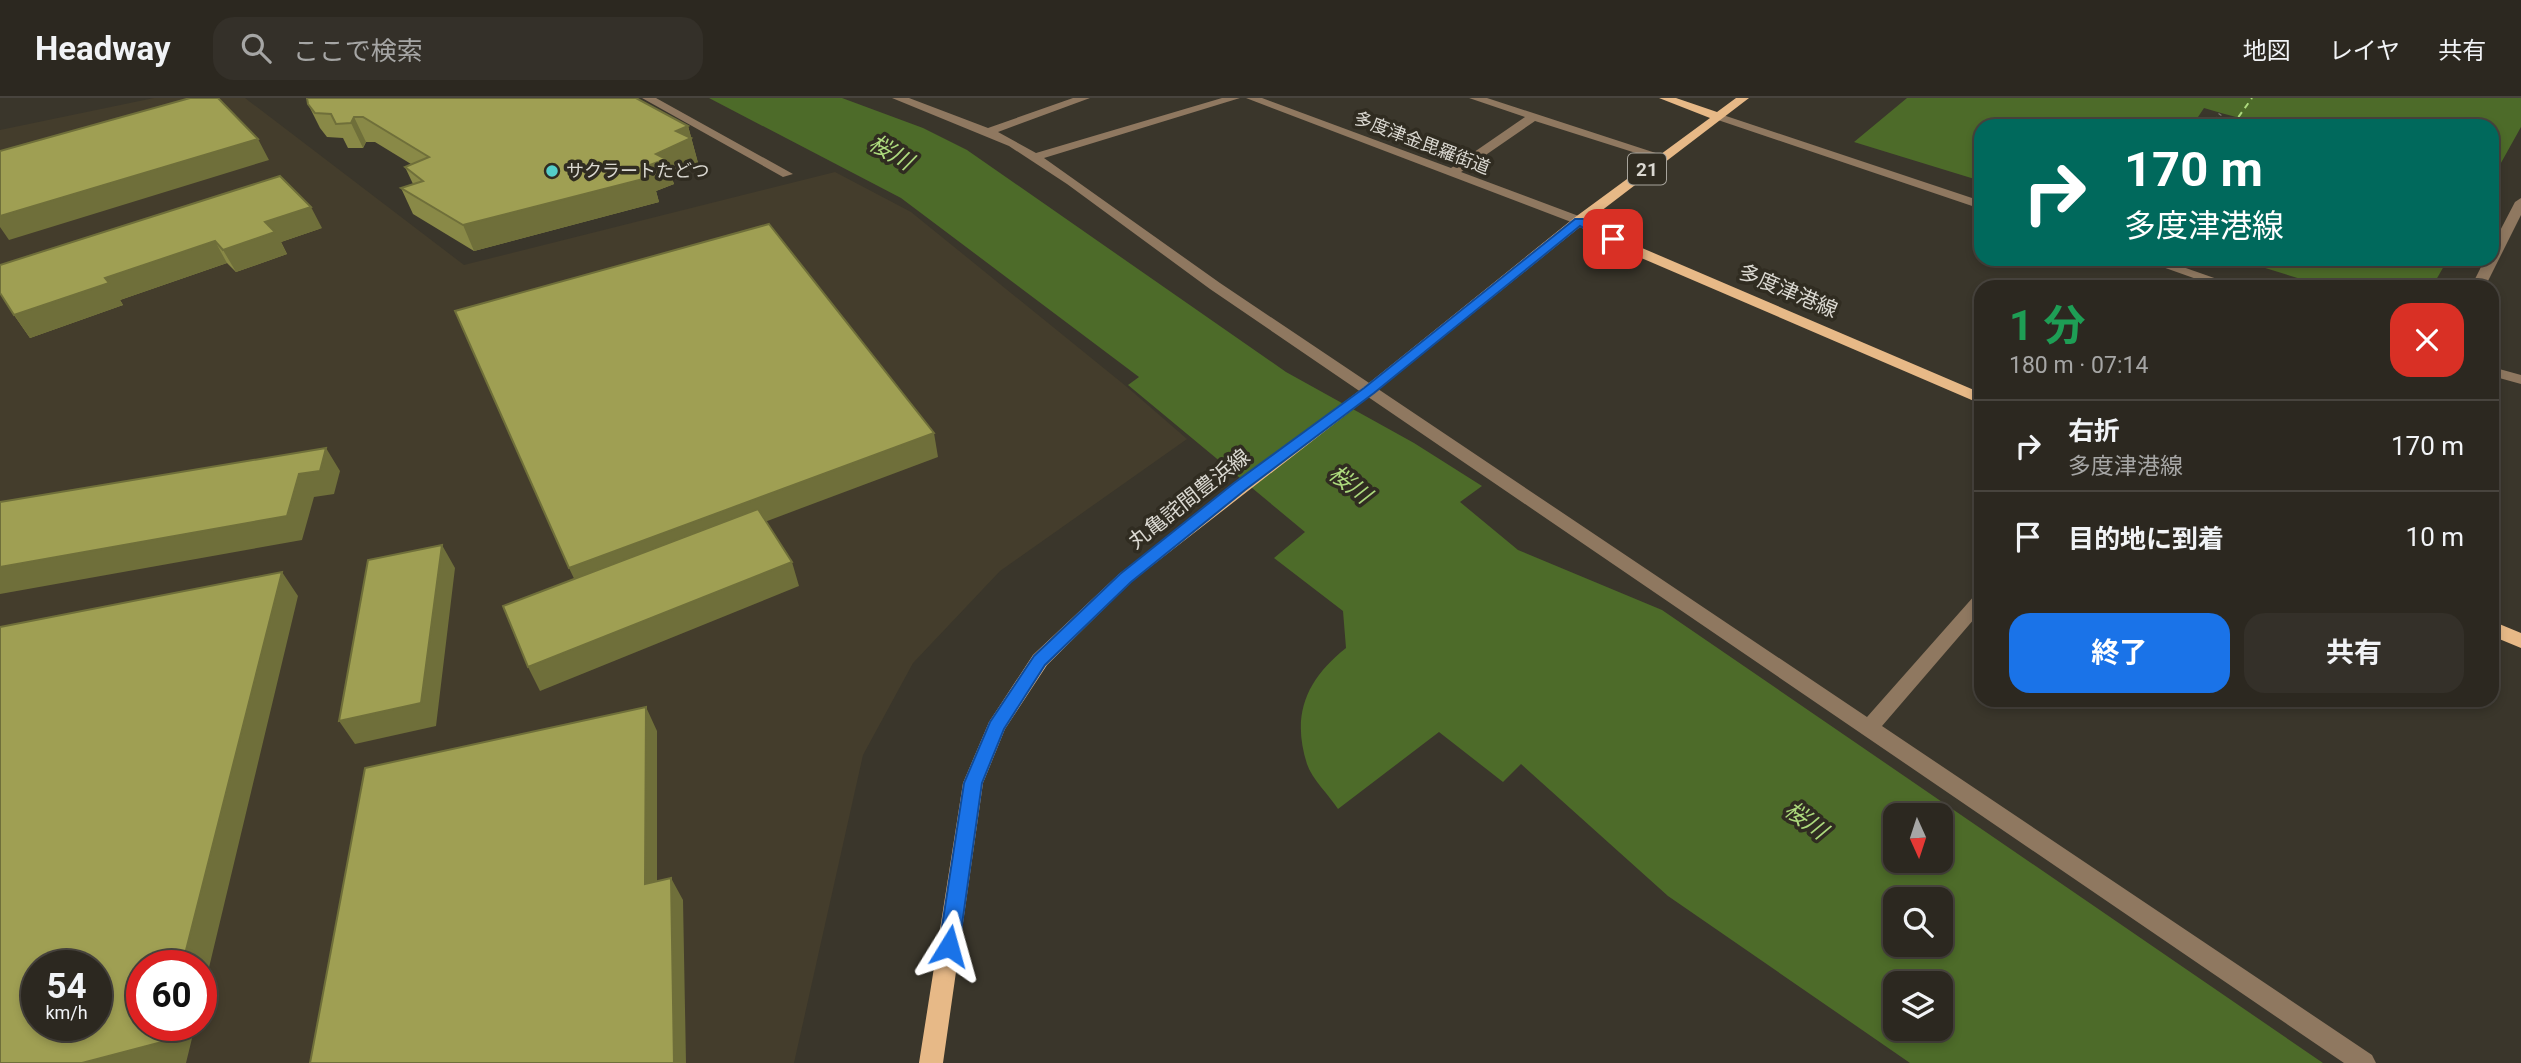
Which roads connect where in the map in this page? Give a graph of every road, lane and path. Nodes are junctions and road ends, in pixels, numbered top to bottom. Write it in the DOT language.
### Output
graph roads {
  1 [pos="648,98"];
  2 [pos="898,98"];
  3 [pos="1084,98"];
  4 [pos="1234,98"];
  5 [pos="1252,98"];
  6 [pos="1475,98"];
  7 [pos="1664,98"];
  8 [pos="1743,98"];
  9 [pos="2221,113"];
  10 [pos="1716,116"];
  11 [pos="1533,117"];
  12 [pos="2217,119"];
  13 [pos="984,133"];
  14 [pos="1034,157"];
  15 [pos="1662,158"];
  16 [pos="1452,173"];
  17 [pos="787,174"];
  18 [pos="2521,202"];
  19 [pos="1974,203"];
  20 [pos="1579,221"];
  21 [pos="2499,245"];
  22 [pos="2168,266"];
  23 [pos="2212,280"];
  24 [pos="2499,373"];
  25 [pos="2521,380"];
  26 [pos="1369,390"];
  27 [pos="1974,395"];
  28 [pos="1974,608"];
  29 [pos="2499,631"];
  30 [pos="2521,641"];
  31 [pos="1868,729"];
  32 [pos="931,1063"];
  33 [pos="2364,1063"];
  1 -- 17 [label="street"];
  2 -- 13 [label="street"];
  3 -- 13 [label="street"];
  4 -- 14 [label="street"];
  5 -- 16 [label="street, 多度津金毘羅街道"];
  6 -- 11 [label="street"];
  7 -- 10 [label="main road"];
  8 -- 10 [label="main road, 丸亀詫間豊浜線 / 21"];
  9 -- 12 [label="path"];
  10 -- 15 [label="main road, 丸亀詫間豊浜線 / 21"];
  10 -- 19 [label="street"];
  11 -- 15 [label="street"];
  11 -- 16 [label="street"];
  13 -- 14 [label="street"];
  14 -- 26 [label="street"];
  15 -- 20 [label="main road, 丸亀詫間豊浜線 / 21"];
  16 -- 20 [label="street, 多度津金毘羅街道"];
  18 -- 21 [label="street"];
  20 -- 26 [label="main road, 丸亀詫間豊浜線 / 21"];
  20 -- 27 [label="main road, 多度津港線"];
  22 -- 23 [label="street"];
  24 -- 25 [label="street"];
  26 -- 31 [label="street"];
  26 -- 32 [label="main road, 丸亀詫間豊浜線 / 21"];
  28 -- 31 [label="street"];
  29 -- 30 [label="main road"];
  31 -- 33 [label="street"];
}
